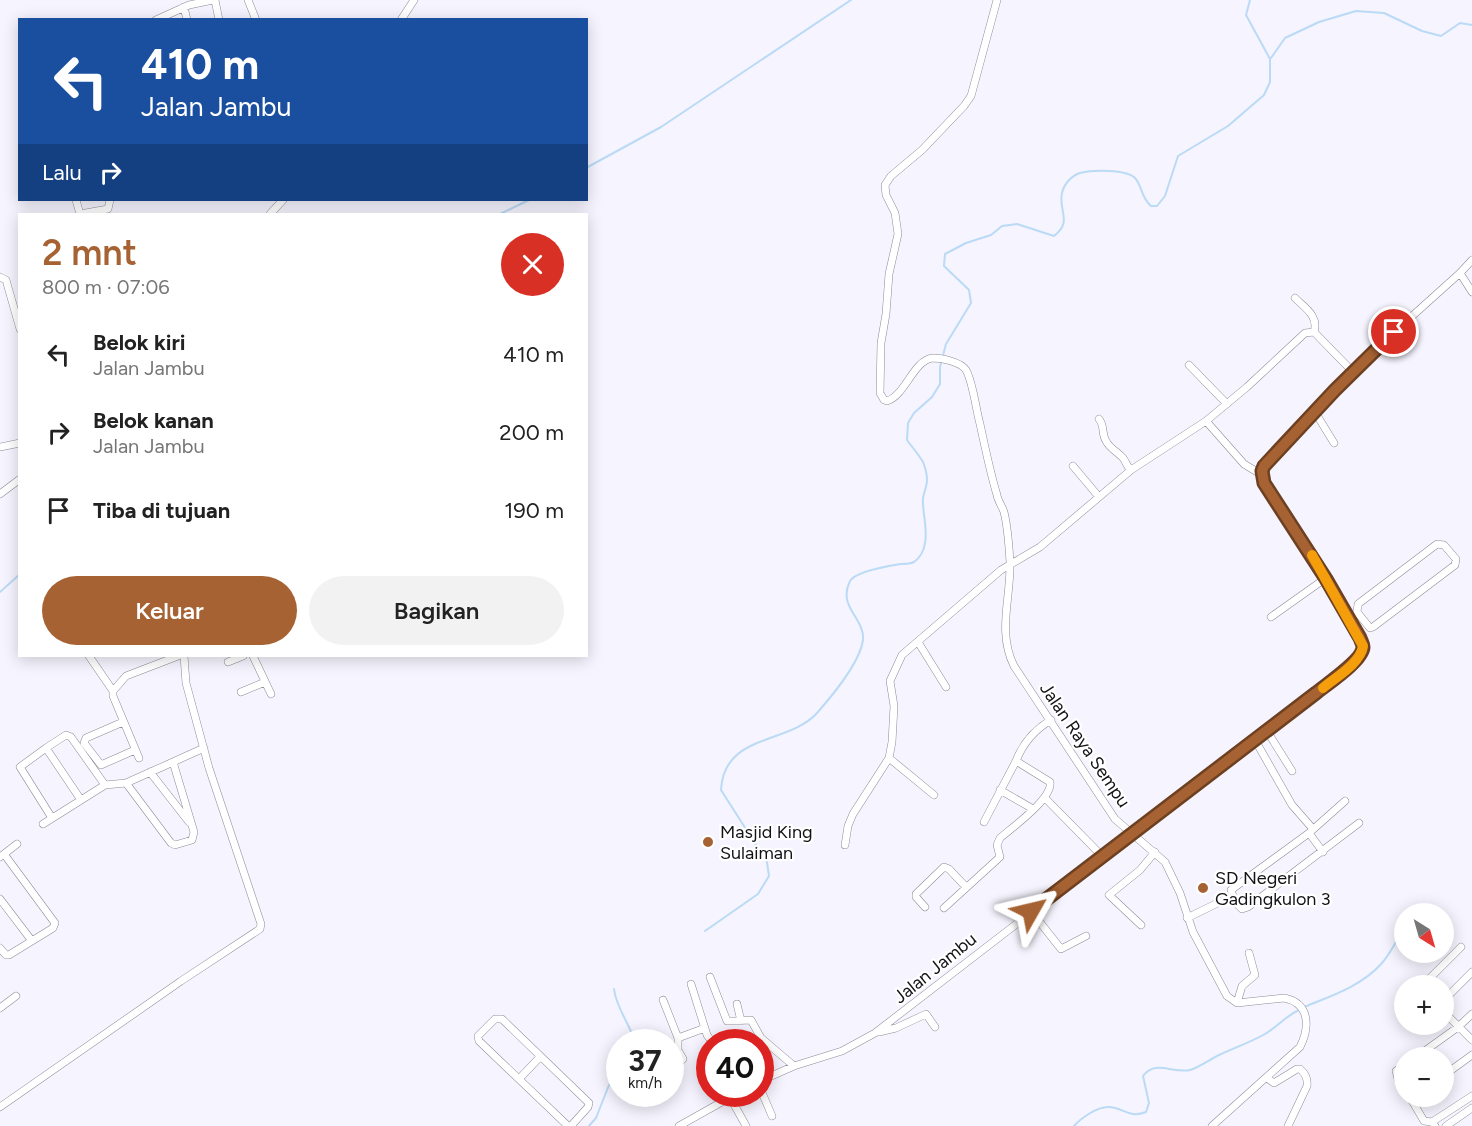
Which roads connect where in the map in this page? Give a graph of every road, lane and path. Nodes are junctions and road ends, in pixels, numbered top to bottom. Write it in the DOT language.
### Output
graph roads {
  1 [pos="214,0"];
  2 [pos="248,0"];
  3 [pos="414,0"];
  4 [pos="997,0"];
  5 [pos="183,7"];
  6 [pos="160,18"];
  7 [pos="186,18"];
  8 [pos="218,18"];
  9 [pos="255,18"];
  10 [pos="402,18"];
  11 [pos="110,201"];
  12 [pos="282,201"];
  13 [pos="86,213"];
  14 [pos="271,213"];
  15 [pos="1472,260"];
  16 [pos="1460,273"];
  17 [pos="0,277"];
  18 [pos="1472,292"];
  19 [pos="1295,298"];
  20 [pos="18,322"];
  21 [pos="1314,332"];
  22 [pos="1190,365"];
  23 [pos="1353,372"];
  24 [pos="1227,404"];
  25 [pos="1315,412"];
  26 [pos="1099,419"];
  27 [pos="1206,422"];
  28 [pos="18,443"];
  29 [pos="1334,443"];
  30 [pos="0,447"];
  31 [pos="1073,466"];
  32 [pos="1131,470"];
  33 [pos="1262,475"];
  34 [pos="18,480"];
  35 [pos="0,494"];
  36 [pos="1099,497"];
  37 [pos="1010,564"];
  38 [pos="1326,579"];
  39 [pos="1357,612"];
  40 [pos="1271,617"];
  41 [pos="1349,618"];
  42 [pos="918,642"];
  43 [pos="90,657"];
  44 [pos="173,657"];
  45 [pos="184,657"];
  46 [pos="240,657"];
  47 [pos="253,657"];
  48 [pos="228,662"];
  49 [pos="265,682"];
  50 [pos="946,687"];
  51 [pos="113,691"];
  52 [pos="241,692"];
  53 [pos="270,694"];
  54 [pos="1051,720"];
  55 [pos="123,722"];
  56 [pos="1267,731"];
  57 [pos="1255,740"];
  58 [pos="46,748"];
  59 [pos="204,748"];
  60 [pos="135,750"];
  61 [pos="139,758"];
  62 [pos="889,758"];
  63 [pos="1016,761"];
  64 [pos="173,762"];
  65 [pos="150,771"];
  66 [pos="1292,771"];
  67 [pos="126,783"];
  68 [pos="105,784"];
  69 [pos="1000,790"];
  70 [pos="934,795"];
  71 [pos="1045,798"];
  72 [pos="81,800"];
  73 [pos="1345,801"];
  74 [pos="1033,809"];
  75 [pos="52,818"];
  76 [pos="984,822"];
  77 [pos="1359,823"];
  78 [pos="43,824"];
  79 [pos="191,825"];
  80 [pos="1311,831"];
  81 [pos="1132,835"];
  82 [pos="17,844"];
  83 [pos="845,845"];
  84 [pos="1155,852"];
  85 [pos="1323,852"];
  86 [pos="2,855"];
  87 [pos="1103,857"];
  88 [pos="966,887"];
  89 [pos="1232,896"];
  90 [pos="0,899"];
  91 [pos="925,907"];
  92 [pos="944,908"];
  93 [pos="1031,911"];
  94 [pos="1187,918"];
  95 [pos="1141,925"];
  96 [pos="1086,936"];
  97 [pos="32,941"];
  98 [pos="1461,947"];
  99 [pos="0,948"];
  100 [pos="1249,952"];
  101 [pos="1472,972"];
  102 [pos="1433,975"];
  103 [pos="710,977"];
  104 [pos="691,984"];
  105 [pos="1454,990"];
  106 [pos="16,996"];
  107 [pos="921,998"];
  108 [pos="663,1000"];
  109 [pos="1237,1003"];
  110 [pos="737,1004"];
  111 [pos="0,1008"];
  112 [pos="1472,1014"];
  113 [pos="918,1017"];
  114 [pos="741,1021"];
  115 [pos="1454,1023"];
  116 [pos="1458,1027"];
  117 [pos="705,1028"];
  118 [pos="935,1028"];
  119 [pos="674,1029"];
  120 [pos="875,1033"];
  121 [pos="684,1036"];
  122 [pos="1472,1040"];
  123 [pos="1430,1047"];
  124 [pos="1472,1054"];
  125 [pos="540,1057"];
  126 [pos="794,1066"];
  127 [pos="1454,1068"];
  128 [pos="774,1075"];
  129 [pos="519,1078"];
  130 [pos="1267,1078"];
  131 [pos="1472,1096"];
  132 [pos="0,1107"];
  133 [pos="712,1107"];
  134 [pos="738,1107"];
  135 [pos="768,1107"];
  136 [pos="1417,1107"];
  137 [pos="1472,1108"];
  138 [pos="772,1116"];
  139 [pos="1434,1124"];
  140 [pos="569,1126"];
  141 [pos="680,1126"];
  142 [pos="746,1126"];
  143 [pos="1212,1126"];
  144 [pos="1288,1126"];
  145 [pos="1446,1126"];
  1 -- 5 [label="street"];
  1 -- 8 [label="street"];
  2 -- 9 [label="street"];
  3 -- 10 [label="street"];
  4 -- 37 [label="street, Jalan Raya Sempu"];
  5 -- 6 [label="street"];
  5 -- 7 [label="street"];
  11 -- 13 [label="street"];
  12 -- 14 [label="street"];
  15 -- 16 [label="street"];
  16 -- 18 [label="street"];
  16 -- 23 [label="street"];
  17 -- 20 [label="street"];
  19 -- 21 [label="street"];
  21 -- 23 [label="street"];
  21 -- 24 [label="street"];
  22 -- 24 [label="street"];
  23 -- 25 [label="street"];
  24 -- 27 [label="street"];
  25 -- 29 [label="street"];
  25 -- 33 [label="street"];
  26 -- 32 [label="street"];
  27 -- 32 [label="street"];
  27 -- 33 [label="street"];
  28 -- 30 [label="street"];
  31 -- 36 [label="street"];
  32 -- 36 [label="street"];
  33 -- 38 [label="street, Jalan Jambu"];
  34 -- 35 [label="street"];
  36 -- 37 [label="street"];
  37 -- 42 [label="street"];
  37 -- 54 [label="street, Jalan Raya Sempu"];
  38 -- 40 [label="street"];
  38 -- 41 [label="street, Jalan Jambu"];
  39 -- 39 [label="street"];
  39 -- 41 [label="street"];
  41 -- 56 [label="street, Jalan Jambu"];
  42 -- 50 [label="street"];
  42 -- 62 [label="street"];
  43 -- 51 [label="street"];
  44 -- 51 [label="street"];
  45 -- 59 [label="street"];
  46 -- 48 [label="street"];
  47 -- 49 [label="street"];
  49 -- 52 [label="street"];
  49 -- 53 [label="street"];
  51 -- 55 [label="street"];
  54 -- 63 [label="street"];
  54 -- 81 [label="street, Jalan Raya Sempu"];
  55 -- 60 [label="street"];
  55 -- 60 [label="street"];
  56 -- 57 [label="street, Jalan Jambu"];
  56 -- 66 [label="street"];
  57 -- 80 [label="street"];
  57 -- 81 [label="street, Jalan Jambu"];
  58 -- 68 [label="street"];
  58 -- 72 [label="street"];
  58 -- 75 [label="street"];
  59 -- 64 [label="street"];
  59 -- 132 [label="street"];
  60 -- 61 [label="street"];
  62 -- 70 [label="street"];
  62 -- 83 [label="street"];
  63 -- 69 [label="street"];
  63 -- 71 [label="street"];
  64 -- 65 [label="street"];
  64 -- 79 [label="street"];
  65 -- 67 [label="street"];
  65 -- 79 [label="street"];
  67 -- 68 [label="street"];
  67 -- 79 [label="street"];
  68 -- 72 [label="street"];
  69 -- 74 [label="street"];
  69 -- 76 [label="street"];
  71 -- 74 [label="street"];
  71 -- 87 [label="street"];
  72 -- 75 [label="street"];
  73 -- 80 [label="street"];
  74 -- 88 [label="street"];
  75 -- 78 [label="street"];
  77 -- 85 [label="street"];
  80 -- 85 [label="street"];
  80 -- 89 [label="street"];
  81 -- 84 [label="street, Jalan Raya Sempu"];
  81 -- 87 [label="street, Jalan Jambu"];
  82 -- 86 [label="street"];
  84 -- 94 [label="street, Jalan Raya Sempu"];
  84 -- 95 [label="street"];
  85 -- 89 [label="street"];
  86 -- 97 [label="street"];
  87 -- 93 [label="street, Jalan Jambu"];
  88 -- 91 [label="street"];
  88 -- 92 [label="street"];
  89 -- 94 [label="street"];
  90 -- 97 [label="street"];
  93 -- 96 [label="street"];
  93 -- 107 [label="street, Jalan Jambu"];
  94 -- 109 [label="street, Jalan Raya Sempu"];
  97 -- 99 [label="street"];
  98 -- 102 [label="street"];
  100 -- 109 [label="street"];
  101 -- 105 [label="street"];
  103 -- 114 [label="street"];
  104 -- 117 [label="street"];
  106 -- 111 [label="street"];
  107 -- 113 [label="street"];
  107 -- 120 [label="street, Jalan Jambu"];
  108 -- 119 [label="street"];
  109 -- 130 [label="street"];
  110 -- 114 [label="street"];
  112 -- 116 [label="street"];
  113 -- 118 [label="street"];
  113 -- 120 [label="street"];
  114 -- 126 [label="street"];
  115 -- 116 [label="street"];
  116 -- 122 [label="street"];
  116 -- 123 [label="street"];
  117 -- 121 [label="street"];
  120 -- 126 [label="street, Jalan Jambu"];
  124 -- 127 [label="street"];
  125 -- 129 [label="street"];
  125 -- 129 [label="street"];
  125 -- 140 [label="street"];
  126 -- 128 [label="street, Jalan Jambu"];
  129 -- 140 [label="street"];
  130 -- 143 [label="street"];
  130 -- 144 [label="street"];
  131 -- 139 [label="street"];
  133 -- 141 [label="street"];
  134 -- 142 [label="street"];
  135 -- 138 [label="street"];
  136 -- 139 [label="street"];
  137 -- 145 [label="street"];
}
